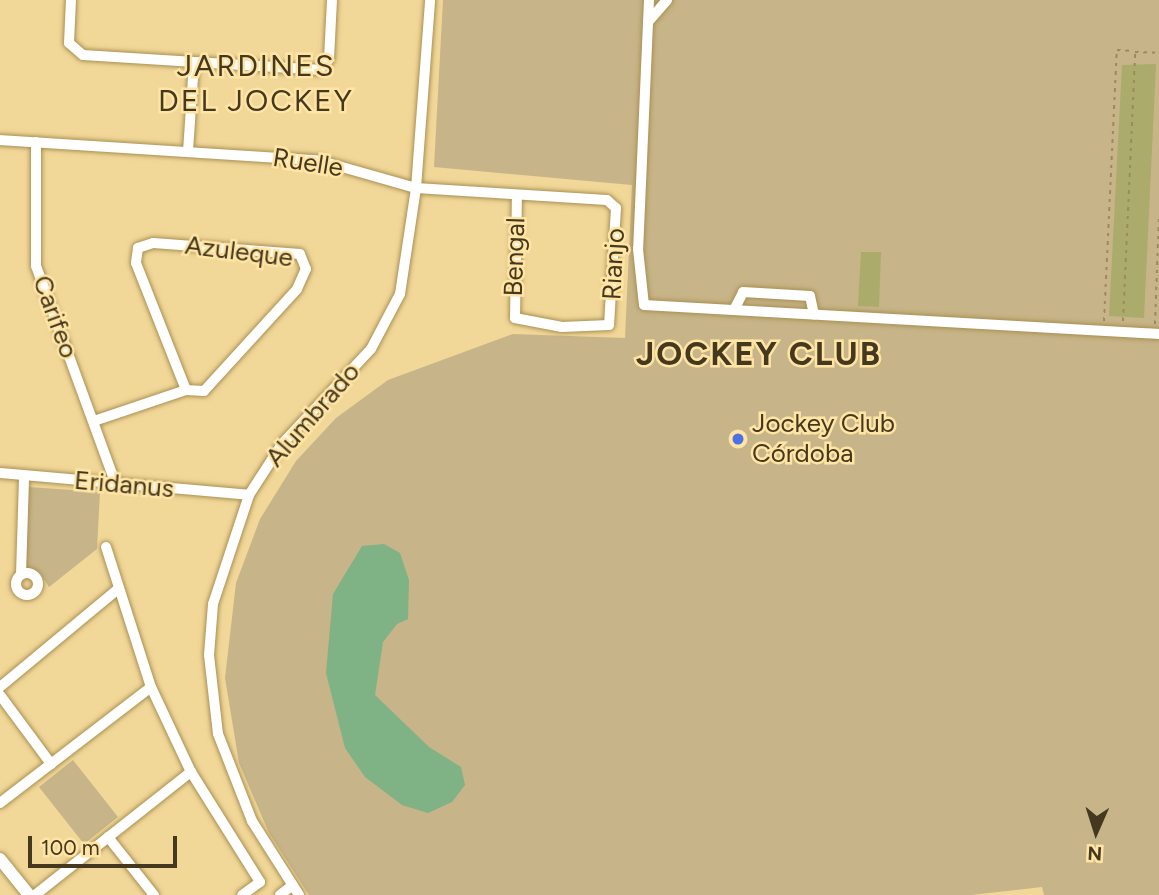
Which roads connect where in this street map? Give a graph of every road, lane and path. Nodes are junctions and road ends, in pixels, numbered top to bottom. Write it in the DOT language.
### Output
graph roads {
  1 [pos="71,0"];
  2 [pos="332,0"];
  3 [pos="430,0"];
  4 [pos="649,0"];
  5 [pos="667,0"];
  6 [pos="648,22"];
  7 [pos="1135,52"];
  8 [pos="1159,53"];
  9 [pos="194,62"];
  10 [pos="0,140"];
  11 [pos="36,142"];
  12 [pos="188,151"];
  13 [pos="416,188"];
  14 [pos="517,195"];
  15 [pos="613,203"];
  16 [pos="1159,214"];
  17 [pos="734,310"];
  18 [pos="814,315"];
  19 [pos="1145,324"];
  20 [pos="1159,324"];
  21 [pos="609,325"];
  22 [pos="1157,329"];
  23 [pos="186,390"];
  24 [pos="93,421"];
  25 [pos="0,473"];
  26 [pos="24,477"];
  27 [pos="116,485"];
  28 [pos="249,495"];
  29 [pos="106,547"];
  30 [pos="21,574"];
  31 [pos="117,590"];
  32 [pos="150,687"];
  33 [pos="0,688"];
  34 [pos="0,695"];
  35 [pos="51,764"];
  36 [pos="191,772"];
  37 [pos="0,803"];
  38 [pos="108,837"];
  39 [pos="0,859"];
  40 [pos="296,890"];
  41 [pos="29,895"];
  42 [pos="35,895"];
  43 [pos="154,895"];
  44 [pos="242,895"];
  45 [pos="280,895"];
  1 -- 9 [label="street"];
  2 -- 9 [label="street"];
  3 -- 13 [label="street, Alumbrado"];
  4 -- 6 [label="street"];
  5 -- 6 [label="street"];
  6 -- 17 [label="street"];
  7 -- 7 [label="path"];
  7 -- 8 [label="path"];
  9 -- 12 [label="street"];
  10 -- 11 [label="street, Ruelle"];
  11 -- 12 [label="street, Ruelle"];
  11 -- 24 [label="street, Carifeo"];
  12 -- 13 [label="street, Ruelle"];
  13 -- 14 [label="street, Ruelle"];
  13 -- 28 [label="street, Alumbrado"];
  14 -- 15 [label="street, Ruelle"];
  14 -- 21 [label="street, Bengal"];
  15 -- 21 [label="street, Rianjo"];
  16 -- 22 [label="path"];
  17 -- 18 [label="street"];
  17 -- 18 [label="street"];
  18 -- 22 [label="street"];
  19 -- 22 [label="path"];
  20 -- 22 [label="path"];
  23 -- 23 [label="street, Azuleque"];
  23 -- 24 [label="street, Azuleque"];
  24 -- 27 [label="street, Carifeo"];
  25 -- 26 [label="street, Eridanus"];
  26 -- 27 [label="street, Eridanus"];
  26 -- 30 [label="street"];
  27 -- 28 [label="street, Eridanus"];
  28 -- 40 [label="street, Alumbrado"];
  29 -- 31 [label="street"];
  31 -- 32 [label="street"];
  31 -- 33 [label="street"];
  32 -- 35 [label="street"];
  32 -- 36 [label="street"];
  34 -- 35 [label="street"];
  35 -- 37 [label="street"];
  36 -- 38 [label="street"];
  36 -- 44 [label="street"];
  38 -- 42 [label="street"];
  38 -- 43 [label="street"];
  39 -- 41 [label="main road"];
  40 -- 45 [label="street"];
}
